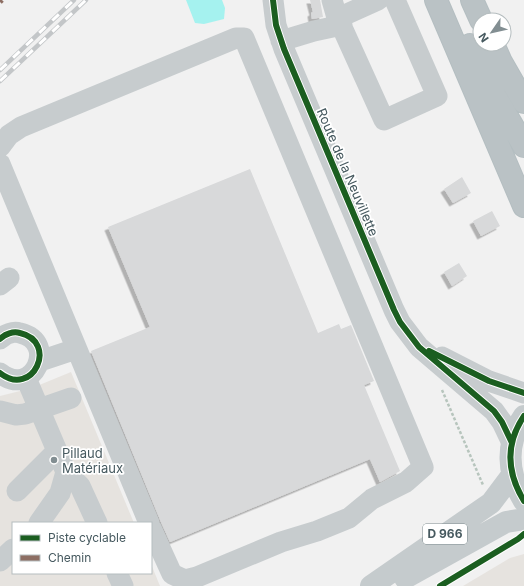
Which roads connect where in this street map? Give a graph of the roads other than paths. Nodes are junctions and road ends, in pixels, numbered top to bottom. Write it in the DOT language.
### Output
graph roads {
  1 [pos="274,0"];
  2 [pos="378,0"];
  3 [pos="395,0"];
  4 [pos="436,0"];
  5 [pos="450,0"];
  6 [pos="472,0"];
  7 [pos="488,0"];
  8 [pos="478,12"];
  9 [pos="493,12"];
  10 [pos="337,14"];
  11 [pos="281,41"];
  12 [pos="512,51"];
  13 [pos="497,52"];
  14 [pos="524,73"];
  15 [pos="524,102"];
  16 [pos="524,146"];
  17 [pos="0,147"];
  18 [pos="0,164"];
  19 [pos="524,206"];
  20 [pos="0,339"];
  21 [pos="419,347"];
  22 [pos="76,349"];
  23 [pos="40,361"];
  24 [pos="0,374"];
  25 [pos="26,378"];
  26 [pos="524,393"];
  27 [pos="71,398"];
  28 [pos="40,410"];
  29 [pos="0,411"];
  30 [pos="524,416"];
  31 [pos="512,443"];
  32 [pos="57,451"];
  33 [pos="66,472"];
  34 [pos="512,475"];
  35 [pos="17,491"];
  36 [pos="524,501"];
  37 [pos="524,518"];
  38 [pos="40,522"];
  39 [pos="97,522"];
  40 [pos="149,522"];
  41 [pos="152,530"];
  42 [pos="12,550"];
  43 [pos="0,561"];
  44 [pos="118,574"];
  45 [pos="123,586"];
  46 [pos="371,586"];
  47 [pos="390,586"];
  1 -- 11 [label="street, Route de la Neuvillette"];
  2 -- 10 [label="street"];
  3 -- 10 [label="street"];
  4 -- 19 [label="highway"];
  5 -- 16 [label="highway"];
  6 -- 8 [label="highway"];
  7 -- 9 [label="highway"];
  10 -- 11 [label="street"];
  11 -- 21 [label="street, Route de la Neuvillette"];
  12 -- 14 [label="highway"];
  13 -- 15 [label="highway"];
  17 -- 41 [label="street"];
  18 -- 22 [label="street"];
  20 -- 23 [label="street"];
  21 -- 26 [label="street, Route de la Neuvillette"];
  21 -- 31 [label="street, Route de la Neuvillette"];
  22 -- 23 [label="street"];
  22 -- 40 [label="street"];
  23 -- 25 [label="street"];
  24 -- 25 [label="street"];
  25 -- 28 [label="street"];
  27 -- 28 [label="street"];
  28 -- 29 [label="street"];
  28 -- 32 [label="street"];
  30 -- 31 [label="main road"];
  31 -- 34 [label="main road"];
  32 -- 33 [label="street"];
  32 -- 35 [label="street"];
  33 -- 38 [label="street"];
  33 -- 39 [label="street"];
  34 -- 36 [label="main road"];
  34 -- 46 [label="main road, D 966"];
  37 -- 47 [label="main road, D 966"];
  42 -- 43 [label="street"];
  44 -- 45 [label="street"];
}
